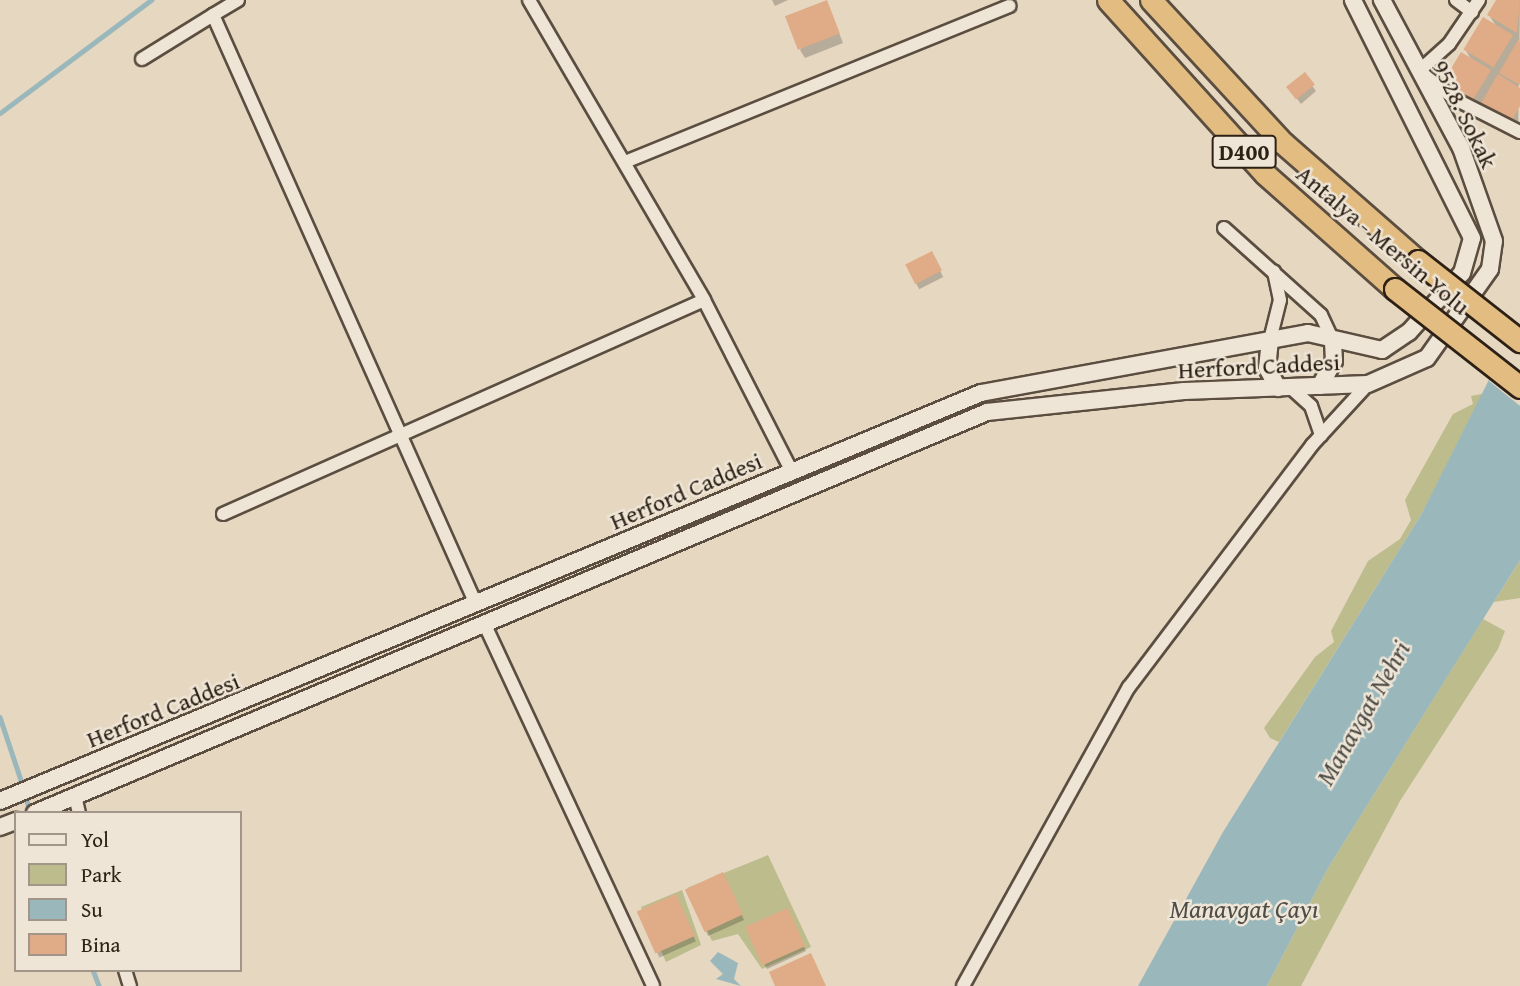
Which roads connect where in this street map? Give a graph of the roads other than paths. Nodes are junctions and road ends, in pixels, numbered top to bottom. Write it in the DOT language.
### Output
graph roads {
  1 [pos="238,0"];
  2 [pos="529,0"];
  3 [pos="1108,0"];
  4 [pos="1151,0"];
  5 [pos="1353,0"];
  6 [pos="1382,0"];
  7 [pos="1456,0"];
  8 [pos="1479,0"];
  9 [pos="1010,6"];
  10 [pos="1472,12"];
  11 [pos="213,15"];
  12 [pos="142,59"];
  13 [pos="1419,71"];
  14 [pos="1520,132"];
  15 [pos="625,162"];
  16 [pos="1224,228"];
  17 [pos="1273,271"];
  18 [pos="704,300"];
  19 [pos="1409,332"];
  20 [pos="1270,340"];
  21 [pos="1333,341"];
  22 [pos="1520,341"];
  23 [pos="1427,358"];
  24 [pos="1368,384"];
  25 [pos="1320,386"];
  26 [pos="1284,387"];
  27 [pos="1520,387"];
  28 [pos="1321,435"];
  29 [pos="401,439"];
  30 [pos="792,472"];
  31 [pos="223,514"];
  32 [pos="476,604"];
  33 [pos="484,623"];
  34 [pos="0,801"];
  35 [pos="75,802"];
  36 [pos="42,811"];
  37 [pos="653,986"];
  38 [pos="963,986"];
  1 -- 11 [label="street"];
  2 -- 15 [label="street"];
  3 -- 27 [label="highway, Antalya - Mersin Yolu / D400, bridge"];
  4 -- 22 [label="highway, Antalya - Mersin Yolu / D400, bridge"];
  5 -- 19 [label="main road, 9528. Sokak"];
  6 -- 13 [label="main road, 9528. Sokak"];
  7 -- 10 [label="street"];
  8 -- 10 [label="street"];
  9 -- 15 [label="street"];
  10 -- 13 [label="street"];
  11 -- 12 [label="street"];
  11 -- 29 [label="street"];
  13 -- 14 [label="street"];
  13 -- 23 [label="main road, 9528. Sokak"];
  15 -- 18 [label="street"];
  16 -- 17 [label="street"];
  17 -- 20 [label="street"];
  17 -- 21 [label="street"];
  18 -- 29 [label="street"];
  18 -- 30 [label="street"];
  19 -- 21 [label="main road, Herford Caddesi"];
  20 -- 21 [label="main road, Herford Caddesi"];
  20 -- 26 [label="main road"];
  20 -- 30 [label="main road, Herford Caddesi"];
  21 -- 25 [label="main road"];
  23 -- 24 [label="main road, Herford Caddesi"];
  24 -- 25 [label="main road, Herford Caddesi"];
  24 -- 28 [label="street"];
  25 -- 26 [label="main road, Herford Caddesi"];
  26 -- 28 [label="street"];
  26 -- 33 [label="main road, Herford Caddesi"];
  28 -- 38 [label="street"];
  29 -- 31 [label="street"];
  29 -- 32 [label="street"];
  30 -- 32 [label="main road, Herford Caddesi"];
  32 -- 34 [label="main road, Herford Caddesi"];
  33 -- 35 [label="main road, Herford Caddesi"];
  33 -- 37 [label="street"];
  35 -- 36 [label="main road, Herford Caddesi"];
}
